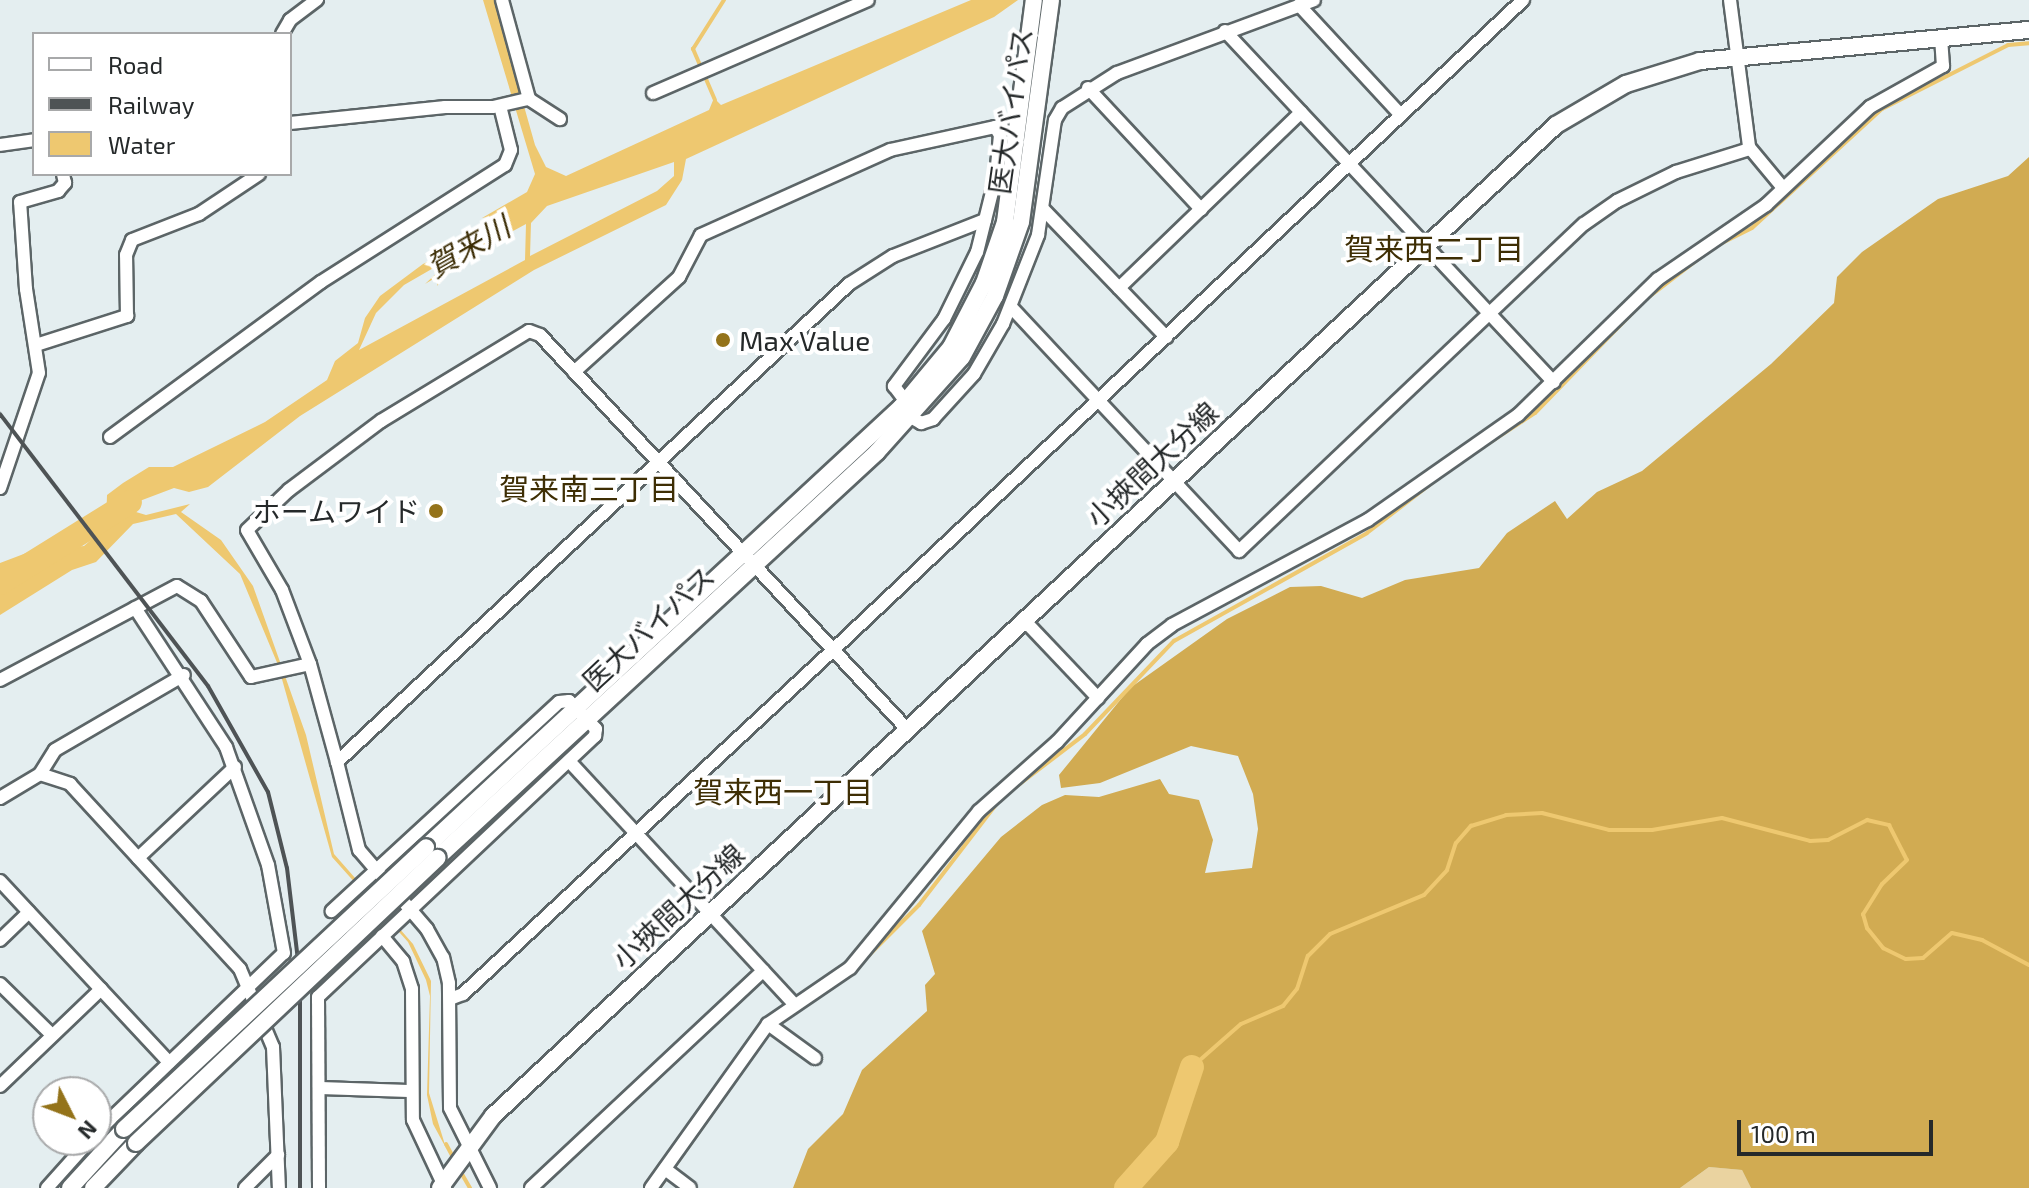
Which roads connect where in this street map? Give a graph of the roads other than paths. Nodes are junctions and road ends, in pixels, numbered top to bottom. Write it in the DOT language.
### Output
graph roads {
  1 [pos="317,0"];
  2 [pos="502,0"];
  3 [pos="868,0"];
  4 [pos="1034,0"];
  5 [pos="1051,0"];
  6 [pos="1314,0"];
  7 [pos="1523,0"];
  8 [pos="1730,0"];
  9 [pos="1299,5"];
  10 [pos="2029,30"];
  11 [pos="1225,31"];
  12 [pos="283,32"];
  13 [pos="1941,39"];
  14 [pos="1737,56"];
  15 [pos="1088,88"];
  16 [pos="653,93"];
  17 [pos="529,99"];
  18 [pos="500,106"];
  19 [pos="1301,112"];
  20 [pos="1401,115"];
  21 [pos="560,119"];
  22 [pos="292,123"];
  23 [pos="32,140"];
  24 [pos="0,145"];
  25 [pos="1750,149"];
  26 [pos="1350,164"];
  27 [pos="63,176"];
  28 [pos="256,176"];
  29 [pos="1783,188"];
  30 [pos="1043,209"];
  31 [pos="1201,209"];
  32 [pos="985,220"];
  33 [pos="1425,244"];
  34 [pos="1119,288"];
  35 [pos="1011,307"];
  36 [pos="1489,313"];
  37 [pos="1166,337"];
  38 [pos="36,345"];
  39 [pos="574,372"];
  40 [pos="1554,382"];
  41 [pos="1098,400"];
  42 [pos="908,410"];
  43 [pos="110,437"];
  44 [pos="15,452"];
  45 [pos="0,454"];
  46 [pos="660,463"];
  47 [pos="1172,480"];
  48 [pos="0,488"];
  49 [pos="749,559"];
  50 [pos="135,608"];
  51 [pos="1023,619"];
  52 [pos="833,650"];
  53 [pos="310,664"];
  54 [pos="184,675"];
  55 [pos="0,680"];
  56 [pos="1098,698"];
  57 [pos="582,714"];
  58 [pos="906,728"];
  59 [pos="569,761"];
  60 [pos="337,762"];
  61 [pos="235,767"];
  62 [pos="40,774"];
  63 [pos="0,798"];
  64 [pos="635,833"];
  65 [pos="431,853"];
  66 [pos="138,858"];
  67 [pos="375,870"];
  68 [pos="0,881"];
  69 [pos="410,909"];
  70 [pos="332,911"];
  71 [pos="29,912"];
  72 [pos="709,913"];
  73 [pos="382,936"];
  74 [pos="0,940"];
  75 [pos="763,971"];
  76 [pos="0,984"];
  77 [pos="252,988"];
  78 [pos="101,989"];
  79 [pos="450,999"];
  80 [pos="794,1004"];
  81 [pos="768,1024"];
  82 [pos="51,1034"];
  83 [pos="815,1058"];
  84 [pos="169,1062"];
  85 [pos="0,1086"];
  86 [pos="319,1088"];
  87 [pos="410,1091"];
  88 [pos="112,1117"];
  89 [pos="278,1155"];
  90 [pos="76,1156"];
  91 [pos="460,1156"];
  92 [pos="665,1169"];
  93 [pos="442,1187"];
  94 [pos="47,1188"];
  95 [pos="70,1188"];
  96 [pos="93,1188"];
  97 [pos="245,1188"];
  98 [pos="279,1188"];
  99 [pos="319,1188"];
  100 [pos="490,1188"];
  101 [pos="531,1188"];
  102 [pos="651,1188"];
  103 [pos="690,1188"];
  1 -- 12 [label="street"];
  2 -- 17 [label="street"];
  3 -- 16 [label="street"];
  4 -- 42 [label="main road, 医大バイパス"];
  5 -- 42 [label="main road, 医大バイパス"];
  6 -- 9 [label="street"];
  7 -- 20 [label="street"];
  8 -- 14 [label="street"];
  9 -- 11 [label="street"];
  9 -- 20 [label="street"];
  10 -- 13 [label="main road, 小挾間大分線"];
  11 -- 15 [label="street"];
  11 -- 19 [label="street"];
  13 -- 14 [label="main road, 小挾間大分線"];
  13 -- 29 [label="street"];
  14 -- 25 [label="street"];
  14 -- 33 [label="main road, 小挾間大分線"];
  15 -- 30 [label="street"];
  15 -- 31 [label="street"];
  17 -- 18 [label="street"];
  17 -- 21 [label="street"];
  18 -- 22 [label="street"];
  18 -- 43 [label="street"];
  19 -- 26 [label="street"];
  19 -- 31 [label="street"];
  20 -- 26 [label="street"];
  23 -- 24 [label="street"];
  25 -- 29 [label="street"];
  25 -- 36 [label="street"];
  26 -- 33 [label="street"];
  26 -- 37 [label="street"];
  27 -- 38 [label="street"];
  28 -- 38 [label="street"];
  29 -- 40 [label="street"];
  30 -- 34 [label="street"];
  30 -- 35 [label="street"];
  31 -- 34 [label="street"];
  32 -- 39 [label="street"];
  32 -- 42 [label="street"];
  32 -- 46 [label="street"];
  33 -- 36 [label="street"];
  33 -- 47 [label="main road, 小挾間大分線"];
  34 -- 37 [label="street"];
  35 -- 41 [label="street"];
  35 -- 42 [label="street"];
  36 -- 40 [label="street"];
  36 -- 47 [label="street"];
  37 -- 41 [label="street"];
  38 -- 44 [label="street"];
  39 -- 46 [label="street"];
  39 -- 53 [label="street"];
  40 -- 56 [label="street"];
  41 -- 47 [label="street"];
  41 -- 52 [label="street"];
  42 -- 49 [label="main road, 医大バイパス"];
  44 -- 45 [label="street"];
  44 -- 48 [label="street"];
  46 -- 49 [label="street"];
  46 -- 60 [label="street"];
  47 -- 51 [label="main road, 小挾間大分線"];
  49 -- 52 [label="street"];
  49 -- 57 [label="main road, 医大バイパス"];
  50 -- 53 [label="street"];
  50 -- 54 [label="street"];
  50 -- 55 [label="street"];
  51 -- 56 [label="street"];
  51 -- 58 [label="main road, 小挾間大分線"];
  52 -- 58 [label="street"];
  52 -- 64 [label="street"];
  53 -- 60 [label="street"];
  54 -- 61 [label="street"];
  54 -- 62 [label="street"];
  56 -- 80 [label="street"];
  57 -- 59 [label="street"];
  57 -- 65 [label="main road, 医大バイパス"];
  57 -- 67 [label="street"];
  58 -- 72 [label="main road, 小挾間大分線"];
  59 -- 64 [label="street"];
  59 -- 69 [label="street"];
  60 -- 67 [label="street"];
  61 -- 66 [label="street"];
  61 -- 77 [label="street"];
  62 -- 63 [label="street"];
  62 -- 66 [label="street"];
  64 -- 72 [label="street"];
  64 -- 79 [label="street"];
  65 -- 95 [label="main road, 医大バイパス, bridge"];
  65 -- 96 [label="main road, 医大バイパス, bridge"];
  66 -- 77 [label="street"];
  67 -- 69 [label="street"];
  67 -- 70 [label="street"];
  68 -- 71 [label="street"];
  69 -- 73 [label="street"];
  69 -- 79 [label="street"];
  71 -- 74 [label="street"];
  71 -- 78 [label="street"];
  72 -- 75 [label="street"];
  72 -- 91 [label="main road, 小挾間大分線"];
  73 -- 86 [label="street"];
  73 -- 87 [label="street"];
  75 -- 80 [label="street"];
  75 -- 101 [label="street"];
  76 -- 82 [label="street"];
  77 -- 84 [label="street"];
  77 -- 89 [label="street"];
  78 -- 82 [label="street"];
  78 -- 84 [label="street"];
  79 -- 91 [label="street"];
  80 -- 81 [label="street"];
  81 -- 83 [label="street"];
  81 -- 92 [label="street"];
  82 -- 85 [label="street"];
  84 -- 88 [label="street"];
  86 -- 87 [label="street"];
  86 -- 99 [label="street"];
  87 -- 93 [label="street"];
  89 -- 97 [label="street"];
  89 -- 98 [label="street"];
  90 -- 94 [label="street"];
  91 -- 93 [label="main road, 小挾間大分線"];
  91 -- 100 [label="street"];
  92 -- 102 [label="street"];
  92 -- 103 [label="street"];
}
